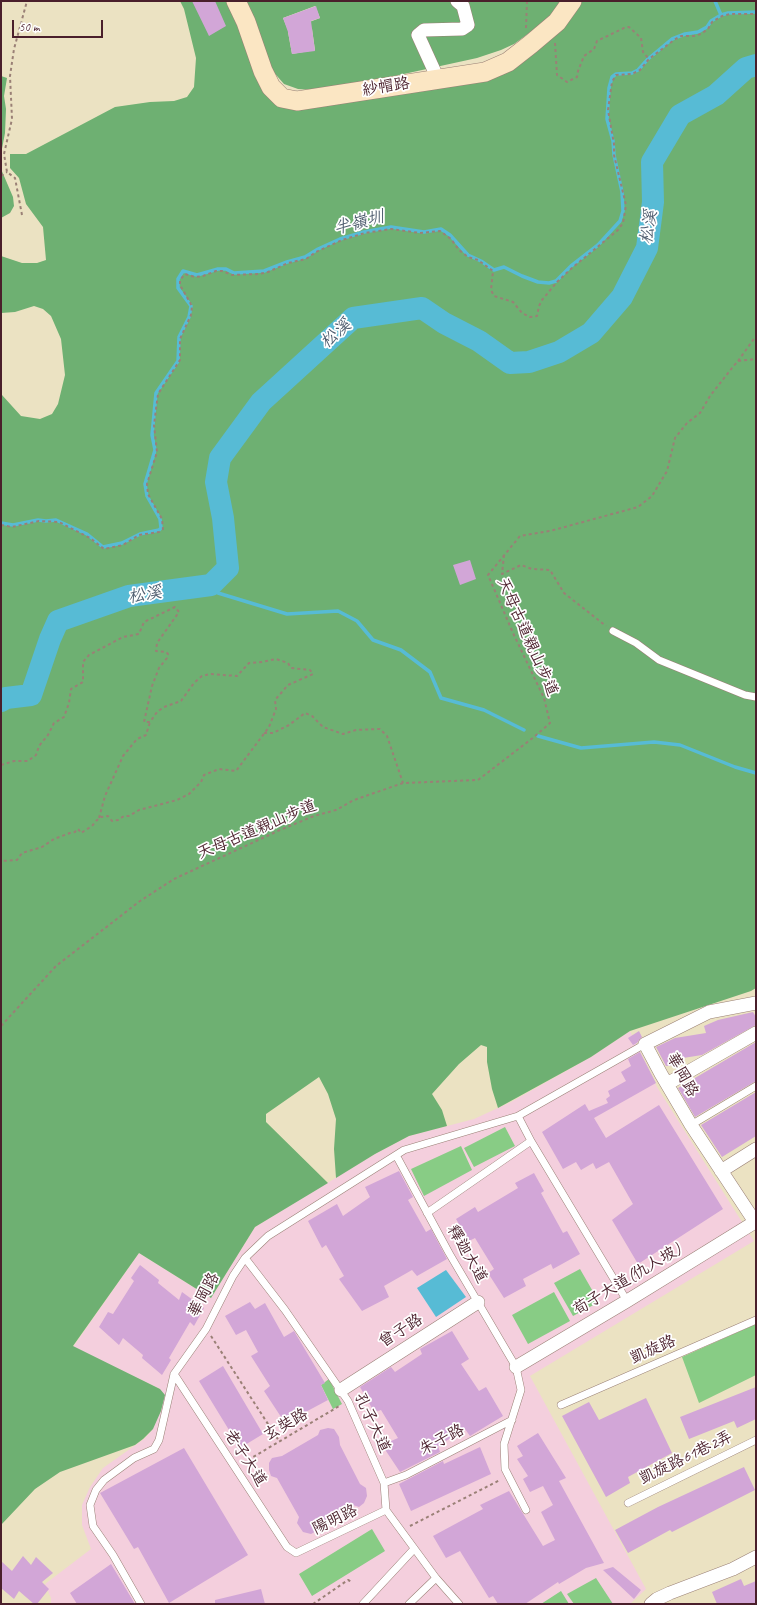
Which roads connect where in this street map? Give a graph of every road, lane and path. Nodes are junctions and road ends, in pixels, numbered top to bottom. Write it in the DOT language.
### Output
graph roads {
  1 [pos="27,1"];
  2 [pos="236,1"];
  3 [pos="457,1"];
  4 [pos="527,1"];
  5 [pos="572,1"];
  6 [pos="756,14"];
  7 [pos="531,44"];
  8 [pos="649,59"];
  9 [pos="438,79"];
  10 [pos="7,172"];
  11 [pos="1,176"];
  12 [pos="22,215"];
  13 [pos="756,336"];
  14 [pos="756,359"];
  15 [pos="738,361"];
  16 [pos="1,525"];
  17 [pos="505,554"];
  18 [pos="613,631"];
  19 [pos="756,697"];
  20 [pos="150,722"];
  21 [pos="264,733"];
  22 [pos="1,765"];
  23 [pos="403,783"];
  24 [pos="99,818"];
  25 [pos="1,861"];
  26 [pos="756,1002"];
  27 [pos="1,1026"];
  28 [pos="756,1033"];
  29 [pos="645,1044"];
  30 [pos="667,1084"];
  31 [pos="756,1086"];
  32 [pos="518,1116"];
  33 [pos="691,1125"];
  34 [pos="531,1141"];
  35 [pos="756,1149"];
  36 [pos="396,1155"];
  37 [pos="721,1171"];
  38 [pos="426,1213"];
  39 [pos="755,1222"];
  40 [pos="246,1258"];
  41 [pos="627,1301"];
  42 [pos="478,1302"];
  43 [pos="756,1320"];
  44 [pos="206,1329"];
  45 [pos="516,1367"];
  46 [pos="174,1374"];
  47 [pos="344,1395"];
  48 [pos="561,1405"];
  49 [pos="512,1420"];
  50 [pos="756,1440"];
  51 [pos="278,1441"];
  52 [pos="235,1468"];
  53 [pos="508,1476"];
  54 [pos="384,1483"];
  55 [pos="628,1502"];
  56 [pos="386,1510"];
  57 [pos="526,1510"];
  58 [pos="401,1531"];
  59 [pos="414,1549"];
  60 [pos="296,1553"];
  61 [pos="756,1557"];
  62 [pos="436,1578"];
  63 [pos="352,1582"];
  64 [pos="141,1604"];
  65 [pos="313,1604"];
  66 [pos="363,1604"];
  67 [pos="410,1604"];
  68 [pos="459,1604"];
  69 [pos="651,1604"];
  1 -- 10 [label="path"];
  2 -- 9 [label="street, 紗帽路"];
  3 -- 9 [label="street"];
  4 -- 7 [label="path"];
  5 -- 7 [label="street, 紗帽路"];
  6 -- 8 [label="path"];
  7 -- 8 [label="path"];
  7 -- 9 [label="street, 紗帽路"];
  8 -- 16 [label="path"];
  10 -- 11 [label="path"];
  10 -- 12 [label="path"];
  13 -- 15 [label="path, 天母古道親山步道"];
  14 -- 15 [label="path"];
  15 -- 17 [label="path, 天母古道親山步道"];
  17 -- 18 [label="path"];
  17 -- 23 [label="path, 天母古道親山步道"];
  18 -- 19 [label="lane"];
  20 -- 21 [label="path"];
  20 -- 22 [label="path"];
  20 -- 24 [label="path"];
  21 -- 23 [label="path"];
  21 -- 24 [label="path"];
  23 -- 27 [label="path, 天母古道親山步道"];
  24 -- 25 [label="path"];
  26 -- 29 [label="street, 華岡路"];
  28 -- 30 [label="street"];
  29 -- 30 [label="street, 華岡路"];
  29 -- 32 [label="lane, 華岡路"];
  30 -- 33 [label="street, 華岡路"];
  31 -- 33 [label="lane"];
  32 -- 34 [label="lane"];
  32 -- 36 [label="lane, 華岡路"];
  33 -- 37 [label="street, 華岡路"];
  34 -- 38 [label="lane"];
  34 -- 41 [label="lane"];
  35 -- 37 [label="street"];
  36 -- 38 [label="lane, 釋迦大道"];
  36 -- 40 [label="lane, 華岡路"];
  37 -- 39 [label="street, 華岡路"];
  38 -- 42 [label="lane, 釋迦大道"];
  39 -- 41 [label="street, 荀子大道(仇人坡)"];
  40 -- 44 [label="lane, 華岡路"];
  40 -- 47 [label="lane, 孔子大道"];
  41 -- 45 [label="street, 荀子大道(仇人坡)"];
  42 -- 45 [label="lane, 釋迦大道"];
  42 -- 47 [label="street, 曾子路"];
  43 -- 48 [label="lane, 凱旋路"];
  44 -- 46 [label="lane, 華岡路"];
  44 -- 51 [label="path"];
  45 -- 49 [label="lane, 釋迦大道"];
  46 -- 52 [label="lane, 老子大道"];
  46 -- 64 [label="lane, 華岡路"];
  47 -- 51 [label="path, 玄奘路"];
  47 -- 54 [label="lane, 孔子大道"];
  49 -- 53 [label="lane, 釋迦大道"];
  49 -- 54 [label="lane, 朱子路"];
  50 -- 55 [label="lane, 凱旋路61巷2弄"];
  51 -- 52 [label="path, 玄奘路"];
  52 -- 60 [label="lane, 老子大道"];
  53 -- 57 [label="lane, 釋迦大道"];
  53 -- 58 [label="path"];
  54 -- 56 [label="lane, 孔子大道"];
  56 -- 58 [label="lane"];
  56 -- 60 [label="lane, 陽明路"];
  58 -- 59 [label="lane"];
  59 -- 62 [label="lane"];
  59 -- 66 [label="lane"];
  61 -- 69 [label="street"];
  62 -- 67 [label="lane"];
  62 -- 68 [label="lane"];
  63 -- 65 [label="path"];
}
